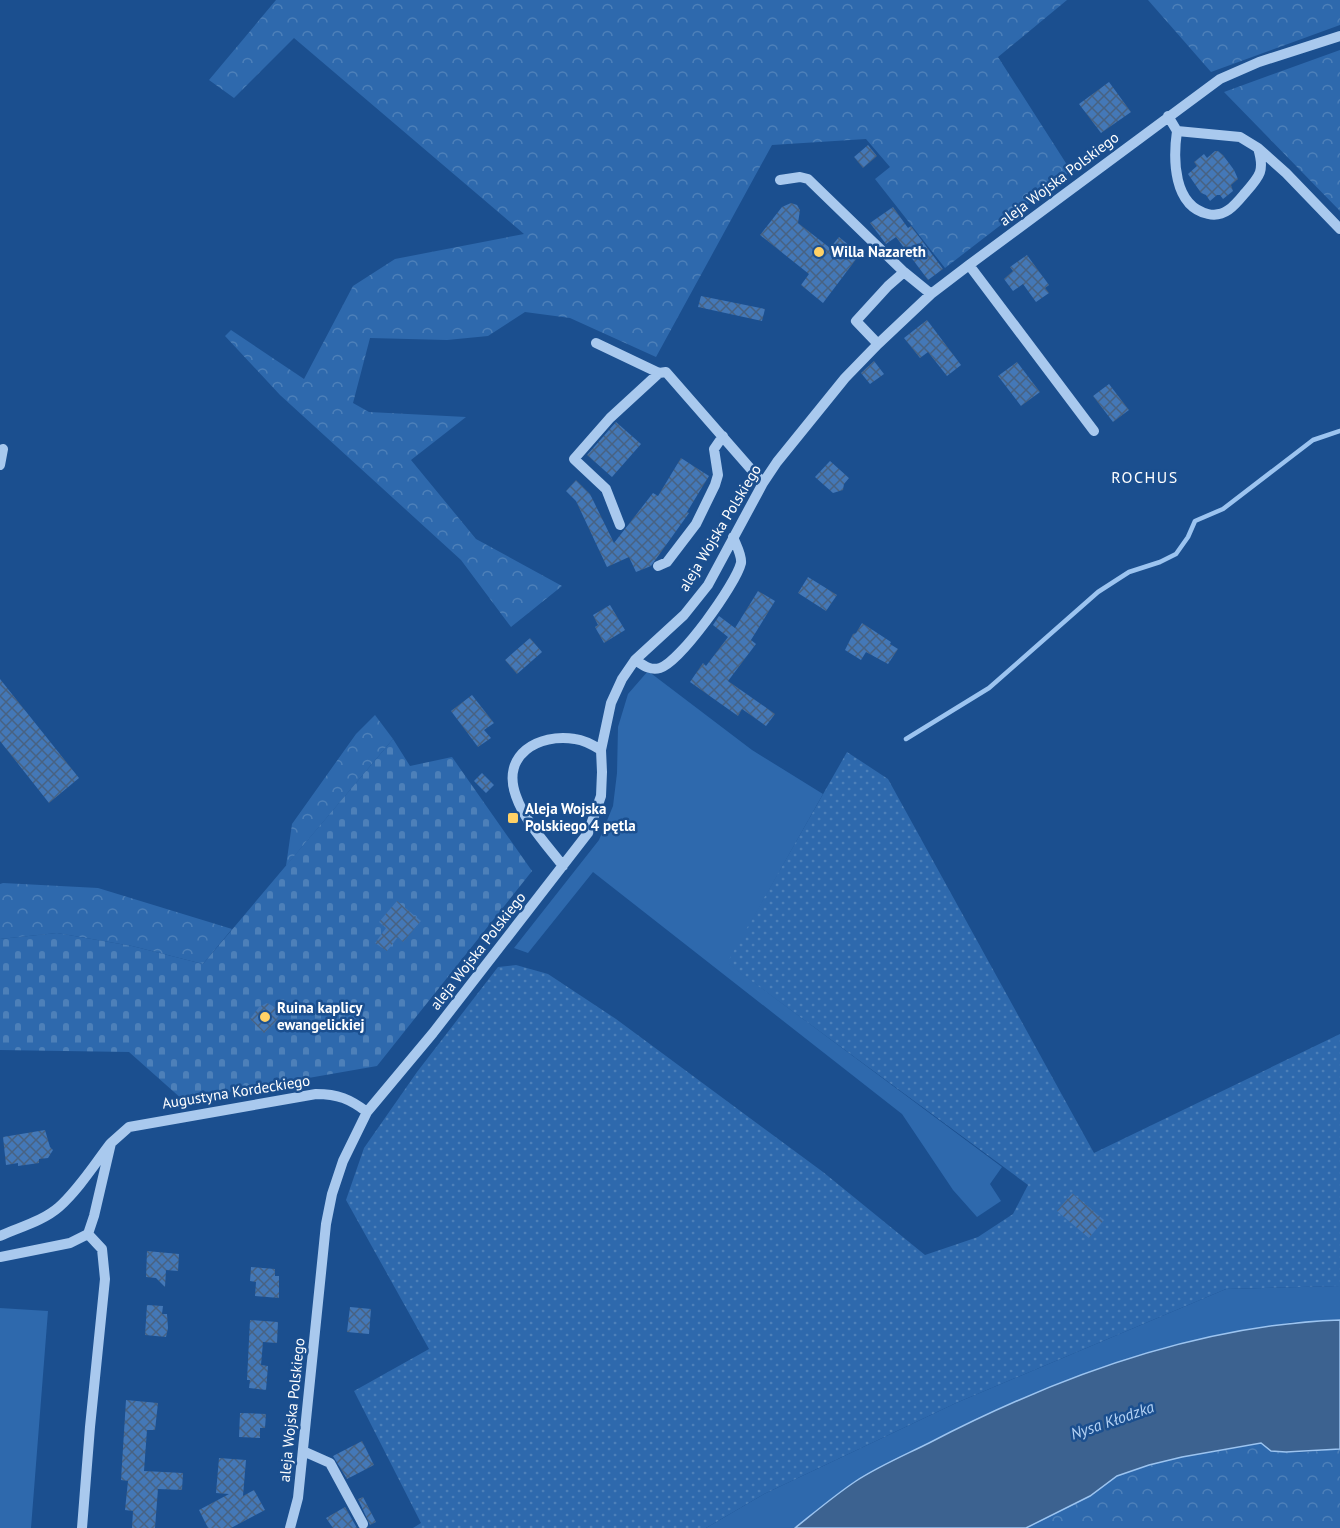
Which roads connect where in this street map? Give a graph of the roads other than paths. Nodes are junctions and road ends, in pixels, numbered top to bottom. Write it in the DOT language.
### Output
graph roads {
  1 [pos="1340,36"];
  2 [pos="1168,116"];
  3 [pos="1177,131"];
  4 [pos="1258,148"];
  5 [pos="780,180"];
  6 [pos="1340,229"];
  7 [pos="969,265"];
  8 [pos="904,272"];
  9 [pos="931,294"];
  10 [pos="596,343"];
  11 [pos="878,344"];
  12 [pos="659,373"];
  13 [pos="1094,431"];
  14 [pos="723,436"];
  15 [pos="3,449"];
  16 [pos="0,465"];
  17 [pos="763,483"];
  18 [pos="620,525"];
  19 [pos="733,537"];
  20 [pos="658,566"];
  21 [pos="635,660"];
  22 [pos="601,750"];
  23 [pos="563,866"];
  24 [pos="367,1112"];
  25 [pos="111,1143"];
  26 [pos="88,1234"];
  27 [pos="0,1236"];
  28 [pos="0,1257"];
  29 [pos="303,1451"];
  30 [pos="363,1524"];
  31 [pos="82,1528"];
  32 [pos="290,1528"];
  1 -- 2 [label="street, aleja Wojska Polskiego"];
  2 -- 3 [label="street"];
  2 -- 7 [label="street, aleja Wojska Polskiego"];
  3 -- 4 [label="street"];
  3 -- 4 [label="street"];
  4 -- 6 [label="street"];
  5 -- 8 [label="street"];
  7 -- 9 [label="street, aleja Wojska Polskiego"];
  7 -- 13 [label="street"];
  8 -- 9 [label="street"];
  8 -- 11 [label="street"];
  9 -- 11 [label="street, aleja Wojska Polskiego"];
  10 -- 12 [label="street"];
  11 -- 17 [label="street, aleja Wojska Polskiego"];
  12 -- 14 [label="street"];
  12 -- 18 [label="street"];
  14 -- 17 [label="street"];
  14 -- 20 [label="street"];
  15 -- 16 [label="street"];
  17 -- 19 [label="street, aleja Wojska Polskiego"];
  19 -- 21 [label="street, aleja Wojska Polskiego"];
  19 -- 21 [label="street"];
  21 -- 22 [label="street, aleja Wojska Polskiego"];
  22 -- 23 [label="street, aleja Wojska Polskiego"];
  22 -- 23 [label="street"];
  23 -- 24 [label="street, aleja Wojska Polskiego"];
  24 -- 25 [label="street, Augustyna Kordeckiego"];
  24 -- 29 [label="street, aleja Wojska Polskiego"];
  25 -- 26 [label="street"];
  25 -- 27 [label="street, Augustyna Kordeckiego"];
  26 -- 28 [label="street"];
  26 -- 31 [label="street"];
  29 -- 30 [label="street"];
  29 -- 32 [label="street, aleja Wojska Polskiego"];
}
